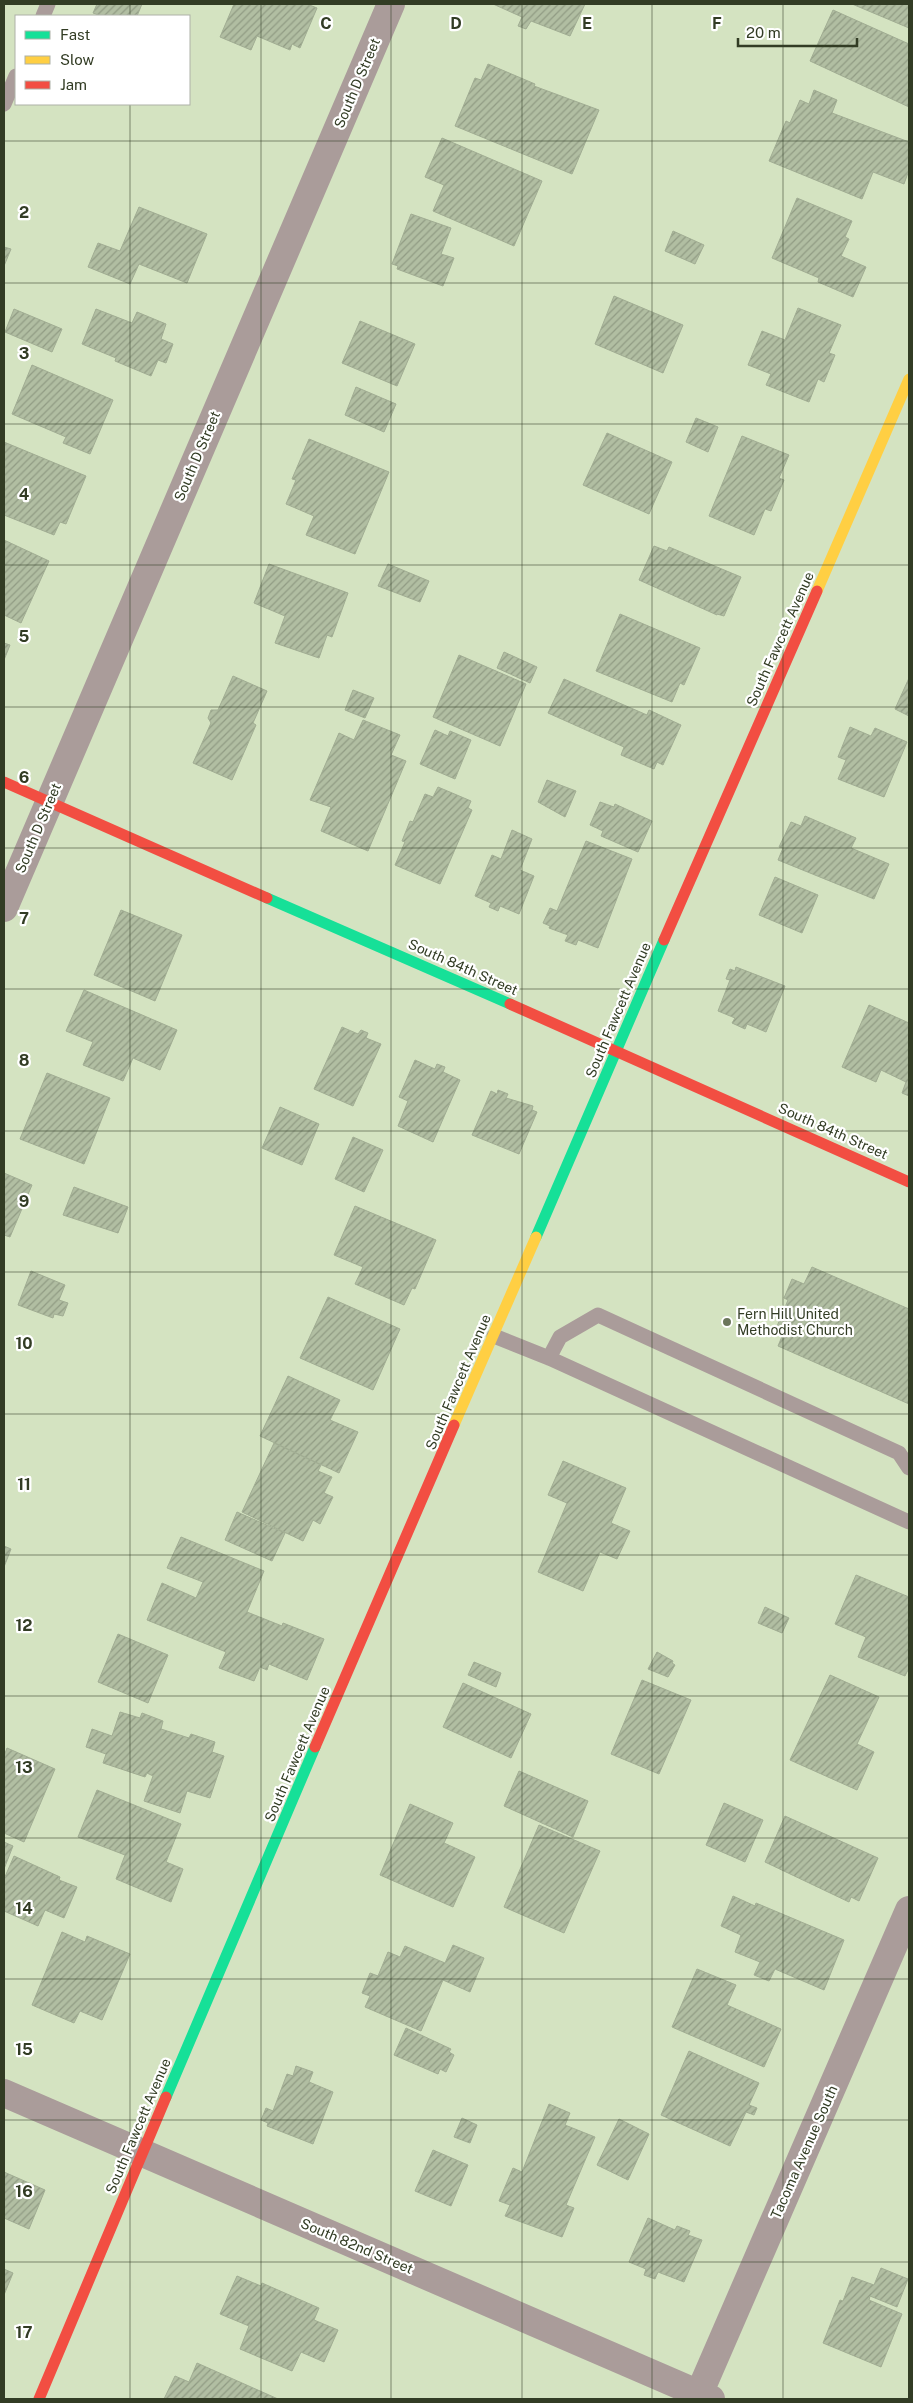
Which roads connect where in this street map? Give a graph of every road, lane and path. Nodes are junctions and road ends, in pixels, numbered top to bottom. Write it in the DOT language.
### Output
graph roads {
  1 [pos="391,4"];
  2 [pos="15,78"];
  3 [pos="4,104"];
  4 [pos="909,379"];
  5 [pos="4,782"];
  6 [pos="49,802"];
  7 [pos="4,908"];
  8 [pos="617,1050"];
  9 [pos="909,1182"];
  10 [pos="494,1336"];
  11 [pos="549,1358"];
  12 [pos="909,1468"];
  13 [pos="909,1522"];
  14 [pos="909,1910"];
  15 [pos="4,2093"];
  16 [pos="142,2153"];
  17 [pos="705,2397"];
  18 [pos="40,2399"];
  1 -- 6 [label="street, South D Street"];
  2 -- 3 [label="lane"];
  4 -- 8 [label="street, South Fawcett Avenue"];
  5 -- 6 [label="street, South 84th Street"];
  6 -- 7 [label="street, South D Street"];
  6 -- 8 [label="street, South 84th Street"];
  8 -- 9 [label="street, South 84th Street"];
  8 -- 10 [label="street, South Fawcett Avenue"];
  10 -- 11 [label="lane"];
  10 -- 16 [label="street, South Fawcett Avenue"];
  11 -- 12 [label="lane"];
  11 -- 13 [label="lane"];
  14 -- 17 [label="street, Tacoma Avenue South"];
  15 -- 16 [label="street, South 82nd Street"];
  16 -- 17 [label="street, South 82nd Street"];
  16 -- 18 [label="street, South Fawcett Avenue"];
}
